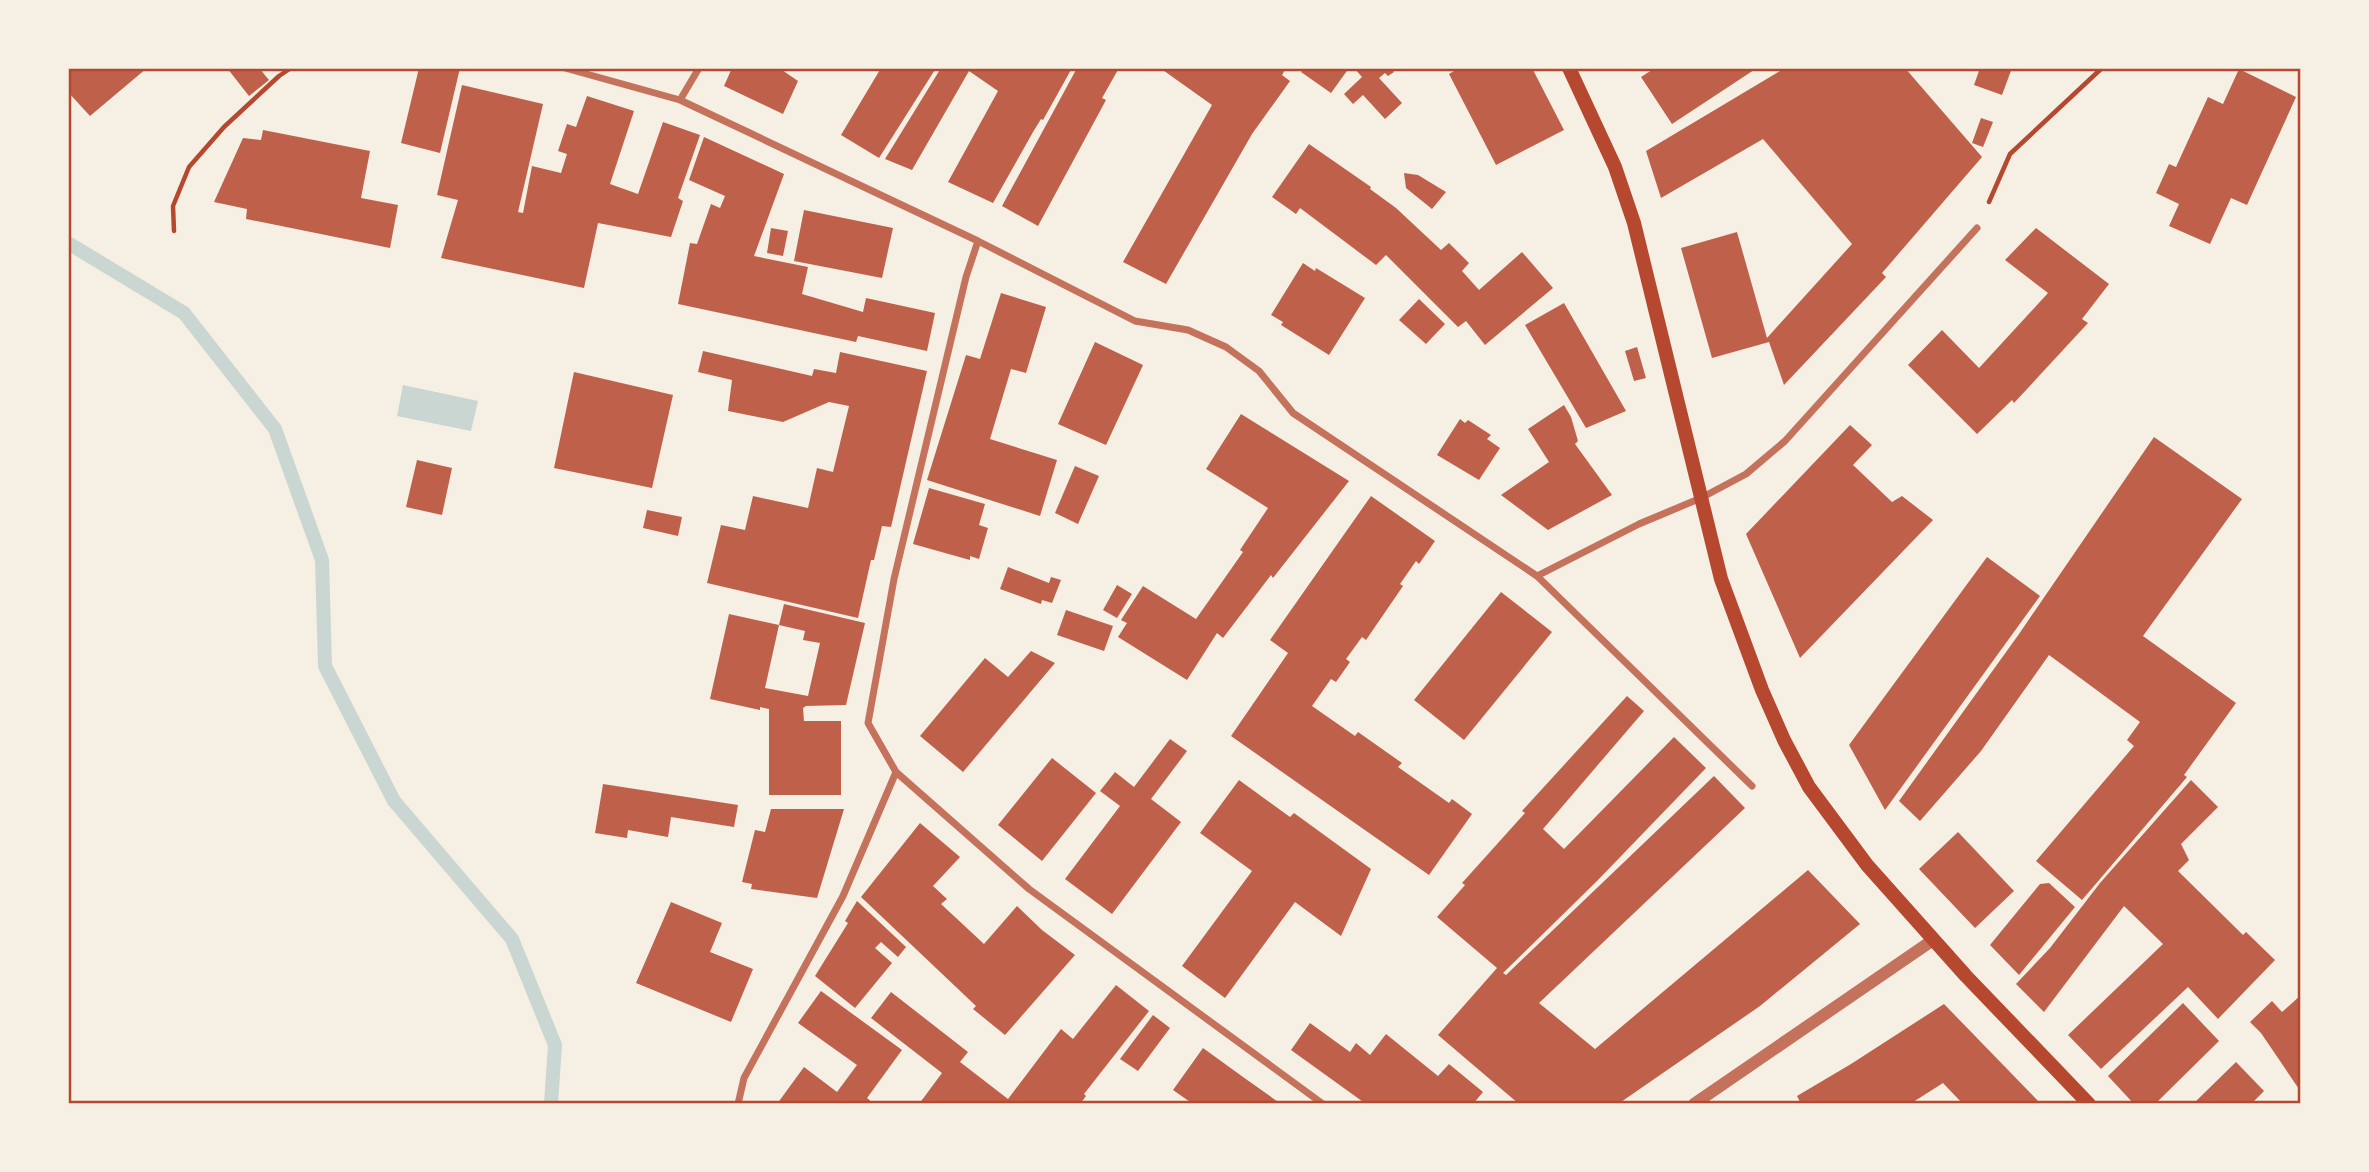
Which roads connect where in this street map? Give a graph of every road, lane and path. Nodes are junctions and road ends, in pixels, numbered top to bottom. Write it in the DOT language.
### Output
graph roads {
  1 [pos="291,68"];
  2 [pos="565,68"];
  3 [pos="699,68"];
  4 [pos="1569,68"];
  5 [pos="2102,68"];
  6 [pos="680,100"];
  7 [pos="1977,228"];
  8 [pos="174,231"];
  9 [pos="978,241"];
  10 [pos="1701,498"];
  11 [pos="1537,576"];
  12 [pos="896,772"];
  13 [pos="1752,786"];
  14 [pos="1933,940"];
  15 [pos="738,1104"];
  16 [pos="1323,1104"];
  17 [pos="1694,1104"];
  18 [pos="2089,1104"];
  1 -- 8 [label="path"];
  2 -- 6 [label="street"];
  3 -- 6 [label="street"];
  4 -- 10 [label="main road"];
  5 -- 7 [label="path"];
  6 -- 9 [label="street"];
  7 -- 10 [label="street"];
  9 -- 11 [label="street"];
  9 -- 12 [label="street"];
  10 -- 11 [label="street"];
  10 -- 14 [label="main road"];
  11 -- 13 [label="street"];
  12 -- 15 [label="street"];
  12 -- 16 [label="street"];
  14 -- 17 [label="street"];
  14 -- 18 [label="main road"];
}
